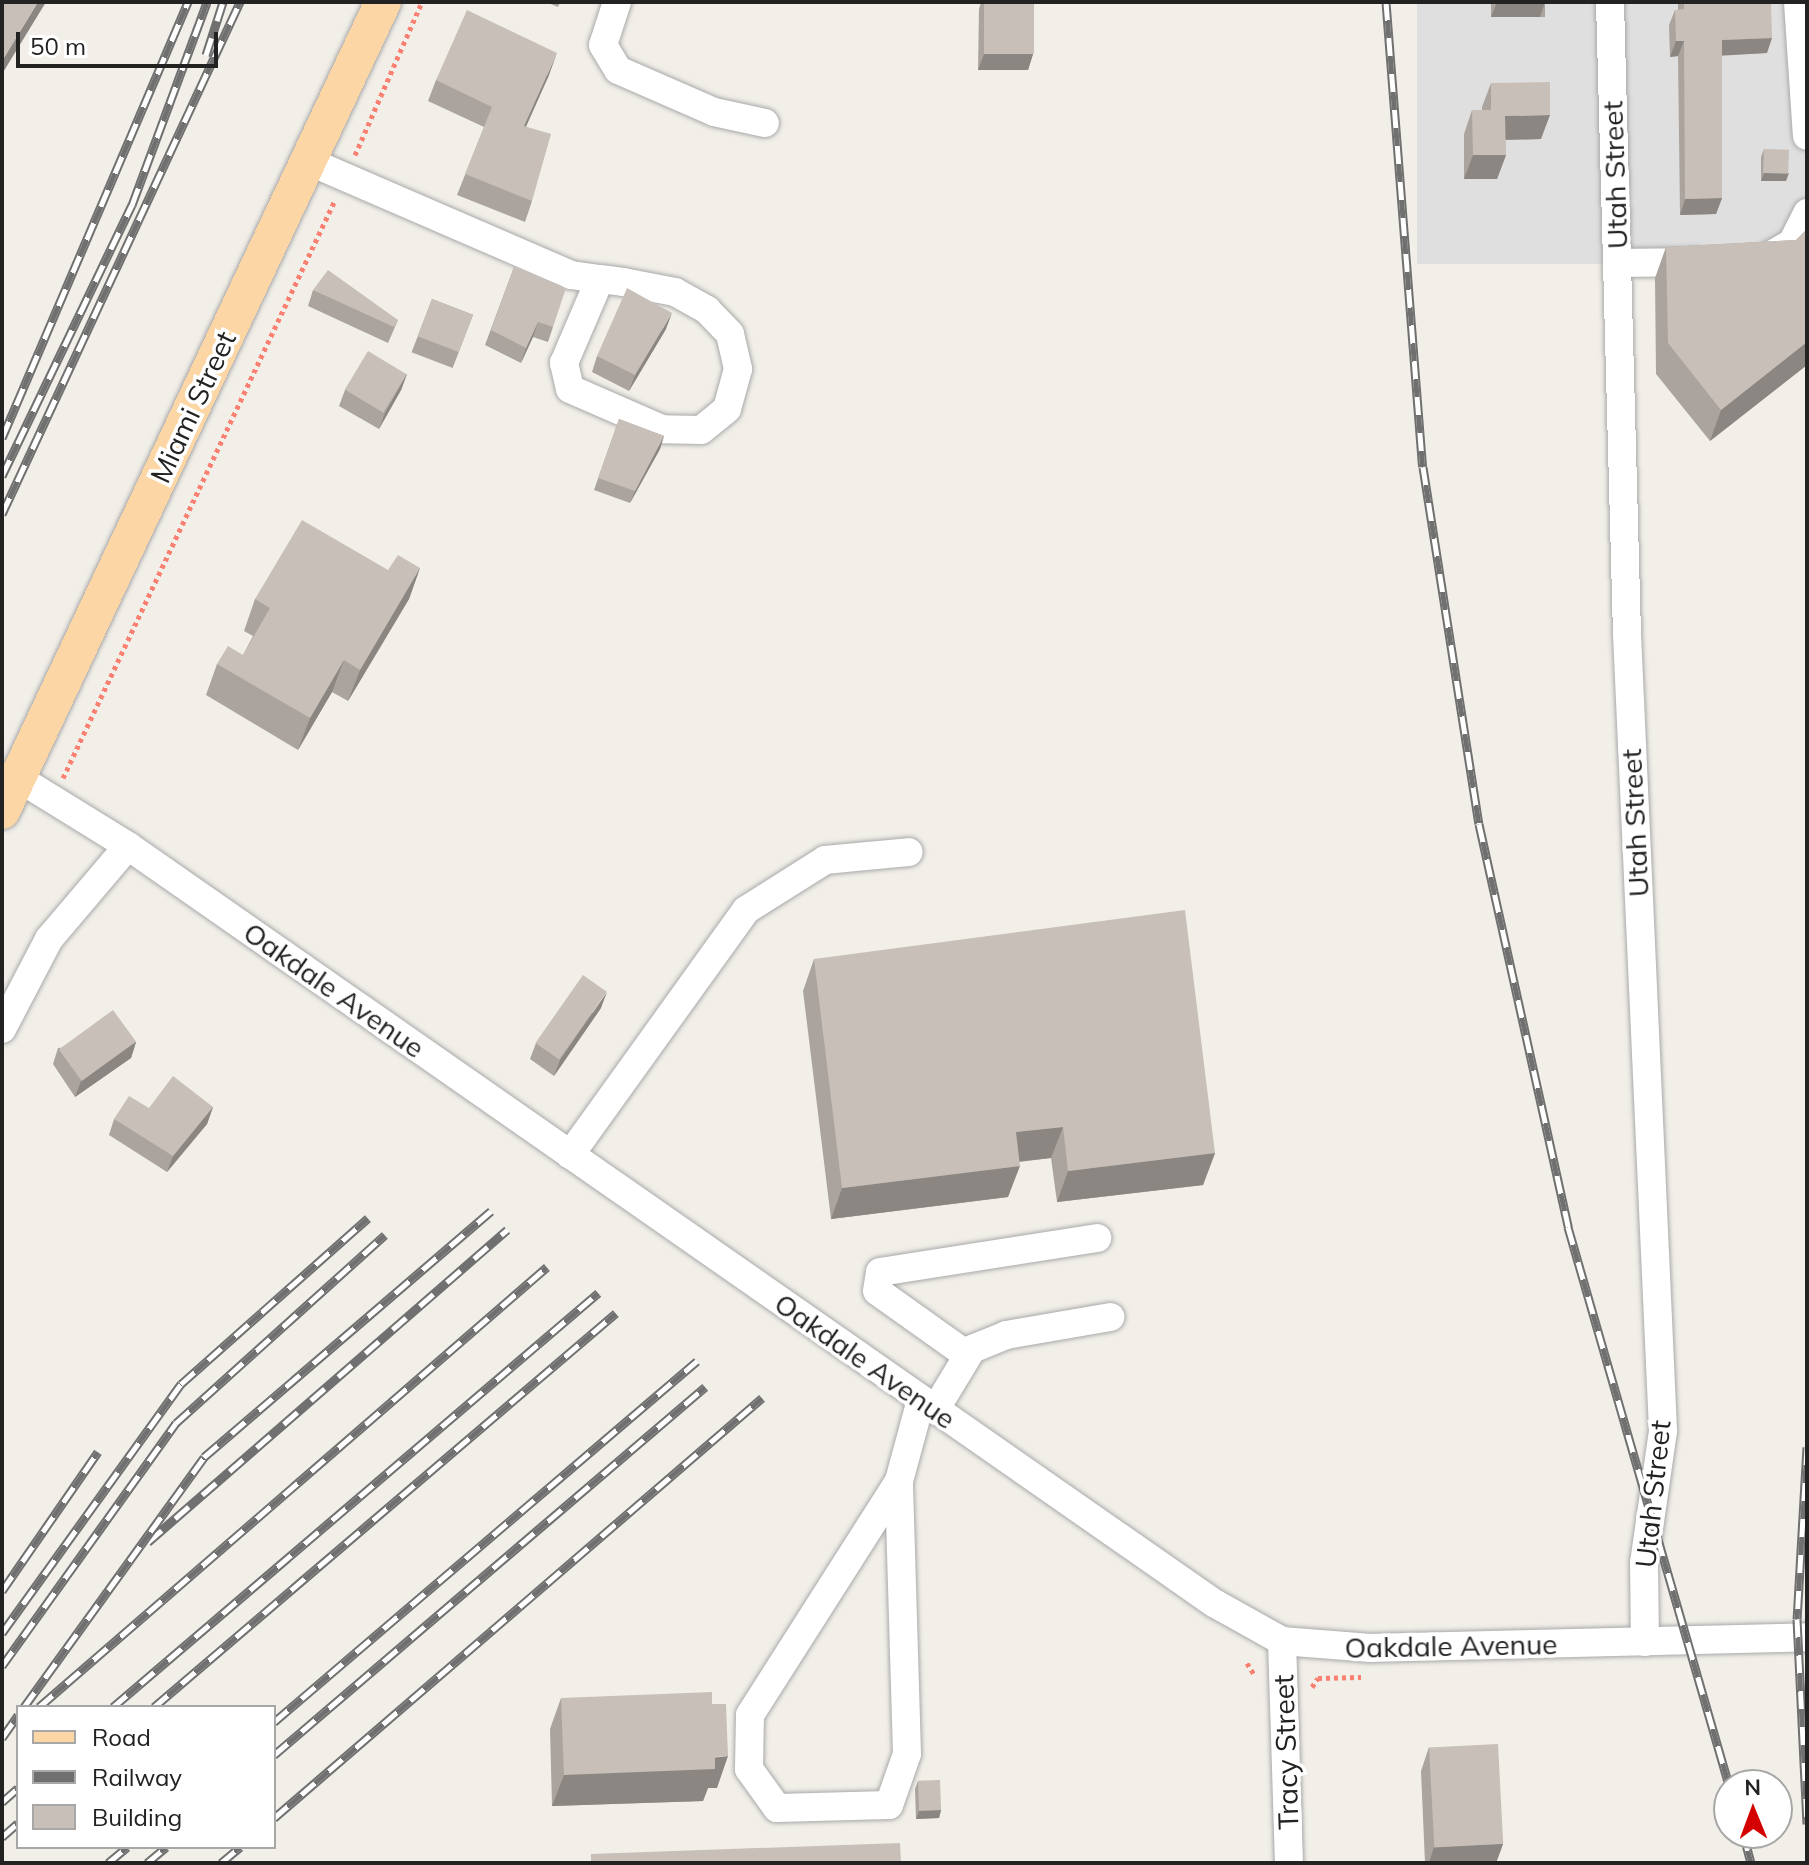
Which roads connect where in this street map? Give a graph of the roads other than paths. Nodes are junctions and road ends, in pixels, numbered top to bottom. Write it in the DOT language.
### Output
graph roads {
  1 [pos="383,2"];
  2 [pos="617,2"];
  3 [pos="1610,2"];
  4 [pos="1798,2"];
  5 [pos="765,123"];
  6 [pos="1807,134"];
  7 [pos="308,161"];
  8 [pos="1807,213"];
  9 [pos="1617,263"];
  10 [pos="600,279"];
  11 [pos="18,778"];
  12 [pos="2,811"];
  13 [pos="128,846"];
  14 [pos="909,852"];
  15 [pos="2,1029"];
  16 [pos="570,1155"];
  17 [pos="1097,1238"];
  18 [pos="1110,1317"];
  19 [pos="967,1355"];
  20 [pos="928,1405"];
  21 [pos="899,1481"];
  22 [pos="1807,1637"];
  23 [pos="1282,1641"];
  24 [pos="1645,1642"];
  25 [pos="1289,1863"];
  1 -- 7 [label="main road, Miami Street"];
  2 -- 5 [label="street"];
  3 -- 9 [label="street, Utah Street"];
  4 -- 6 [label="street"];
  7 -- 10 [label="street"];
  7 -- 11 [label="main road, Miami Street"];
  8 -- 9 [label="street"];
  9 -- 24 [label="street, Utah Street"];
  10 -- 10 [label="street"];
  11 -- 12 [label="main road, Miami Street"];
  11 -- 13 [label="street, Oakdale Avenue"];
  13 -- 15 [label="street"];
  13 -- 16 [label="street, Oakdale Avenue"];
  14 -- 16 [label="street"];
  16 -- 20 [label="street, Oakdale Avenue"];
  17 -- 19 [label="street"];
  18 -- 19 [label="street"];
  19 -- 20 [label="street"];
  20 -- 21 [label="street"];
  20 -- 23 [label="street, Oakdale Avenue"];
  21 -- 21 [label="street"];
  22 -- 24 [label="street, Oakdale Avenue"];
  23 -- 24 [label="street, Oakdale Avenue"];
  23 -- 25 [label="street, Tracy Street"];
}
